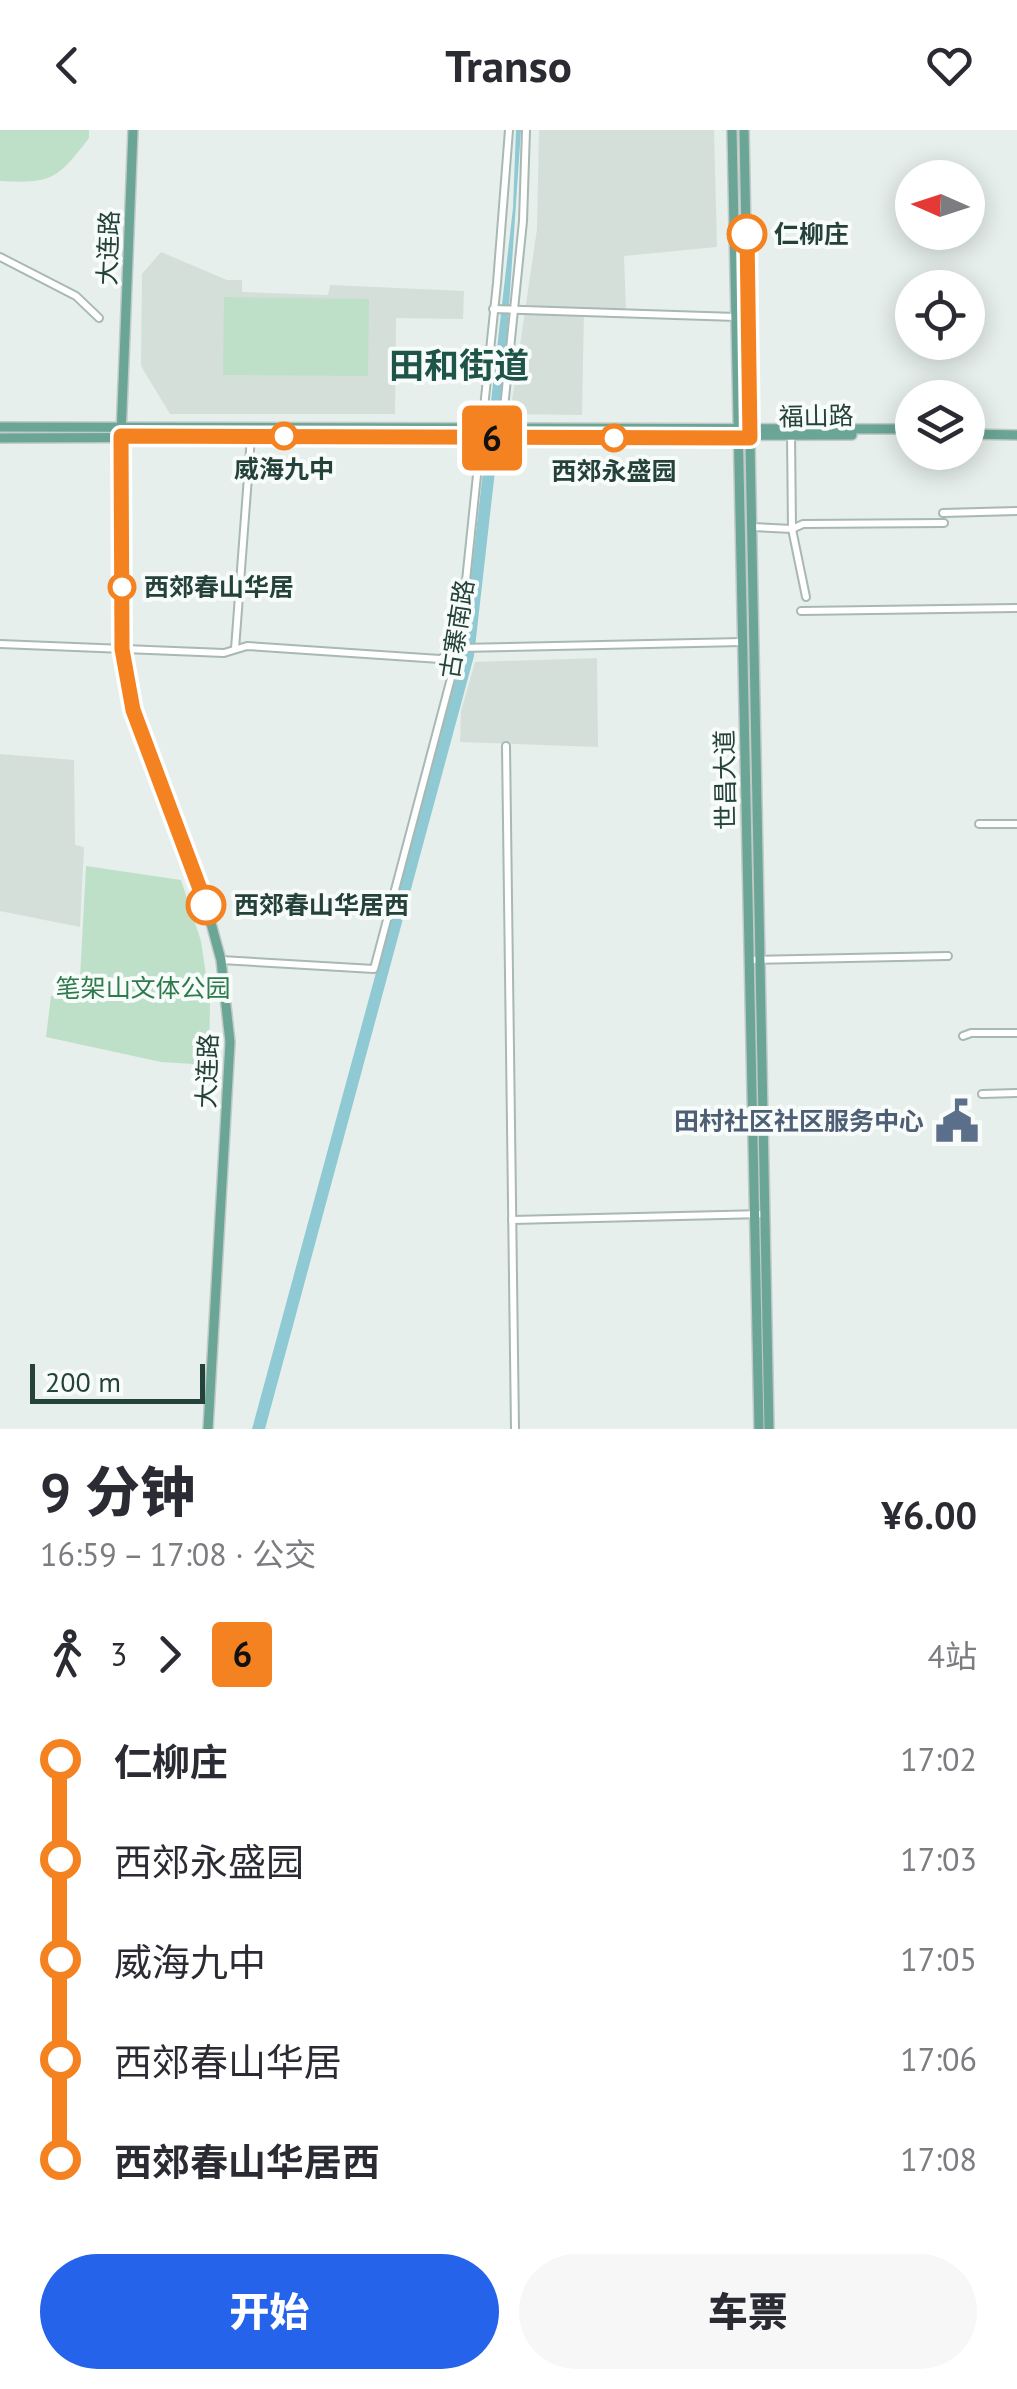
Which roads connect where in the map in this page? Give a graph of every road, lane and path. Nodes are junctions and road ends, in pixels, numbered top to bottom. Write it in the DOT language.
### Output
graph roads {
  1 [pos="133,130"];
  2 [pos="509,130"];
  3 [pos="526,130"];
  4 [pos="732,130"];
  5 [pos="744,130"];
  6 [pos="0,257"];
  7 [pos="496,309"];
  8 [pos="512,310"];
  9 [pos="736,317"];
  10 [pos="99,318"];
  11 [pos="0,427"];
  12 [pos="251,430"];
  13 [pos="121,431"];
  14 [pos="895,432"];
  15 [pos="985,432"];
  16 [pos="481,433"];
  17 [pos="501,433"];
  18 [pos="791,433"];
  19 [pos="1017,433"];
  20 [pos="744,434"];
  21 [pos="0,438"];
  22 [pos="1017,510"];
  23 [pos="943,513"];
  24 [pos="944,523"];
  25 [pos="752,527"];
  26 [pos="792,529"];
  27 [pos="806,597"];
  28 [pos="1017,608"];
  29 [pos="802,611"];
  30 [pos="742,642"];
  31 [pos="0,644"];
  32 [pos="460,648"];
  33 [pos="122,649"];
  34 [pos="235,649"];
  35 [pos="440,659"];
  36 [pos="451,676"];
  37 [pos="506,746"];
  38 [pos="979,824"];
  39 [pos="1017,824"];
  40 [pos="948,956"];
  41 [pos="222,960"];
  42 [pos="754,960"];
  43 [pos="1017,1033"];
  44 [pos="962,1036"];
  45 [pos="1017,1092"];
  46 [pos="982,1094"];
  47 [pos="760,1214"];
  48 [pos="512,1220"];
  49 [pos="208,1429"];
  50 [pos="516,1429"];
  51 [pos="760,1429"];
  52 [pos="769,1429"];
  1 -- 13 [label="main road, 大连路"];
  2 -- 7 [label="street, 古寨南路"];
  3 -- 8 [label="street"];
  4 -- 9 [label="main road, 世昌大道"];
  5 -- 20 [label="main road, 世昌大道"];
  6 -- 10 [label="street"];
  7 -- 8 [label="street"];
  7 -- 16 [label="street, 古寨南路"];
  8 -- 9 [label="street"];
  8 -- 17 [label="street"];
  9 -- 20 [label="main road, 世昌大道"];
  11 -- 13 [label="main road"];
  12 -- 13 [label="main road"];
  12 -- 16 [label="main road"];
  12 -- 34 [label="street"];
  13 -- 21 [label="main road"];
  13 -- 33 [label="main road, 大连路"];
  14 -- 18 [label="main road"];
  15 -- 19 [label="main road"];
  16 -- 17 [label="main road"];
  16 -- 32 [label="street, 古寨南路"];
  17 -- 20 [label="main road"];
  18 -- 20 [label="main road"];
  18 -- 26 [label="street"];
  20 -- 25 [label="main road, 世昌大道"];
  20 -- 30 [label="main road, 世昌大道"];
  22 -- 23 [label="street"];
  24 -- 26 [label="street"];
  25 -- 26 [label="street"];
  25 -- 42 [label="main road, 世昌大道"];
  26 -- 27 [label="street"];
  28 -- 29 [label="street"];
  30 -- 32 [label="street"];
  30 -- 42 [label="main road, 世昌大道"];
  31 -- 33 [label="street"];
  32 -- 35 [label="street"];
  32 -- 36 [label="street, 古寨南路"];
  33 -- 34 [label="street"];
  33 -- 41 [label="main road, 大连路"];
  34 -- 35 [label="street"];
  35 -- 36 [label="street"];
  36 -- 41 [label="street, 古寨南路"];
  37 -- 48 [label="street"];
  38 -- 39 [label="street"];
  40 -- 42 [label="street"];
  41 -- 49 [label="main road, 大连路"];
  42 -- 47 [label="main road, 世昌大道"];
  43 -- 44 [label="street"];
  45 -- 46 [label="street"];
  47 -- 48 [label="street"];
  47 -- 51 [label="main road, 世昌大道"];
  47 -- 52 [label="main road, 世昌大道"];
  48 -- 50 [label="street"];
}
